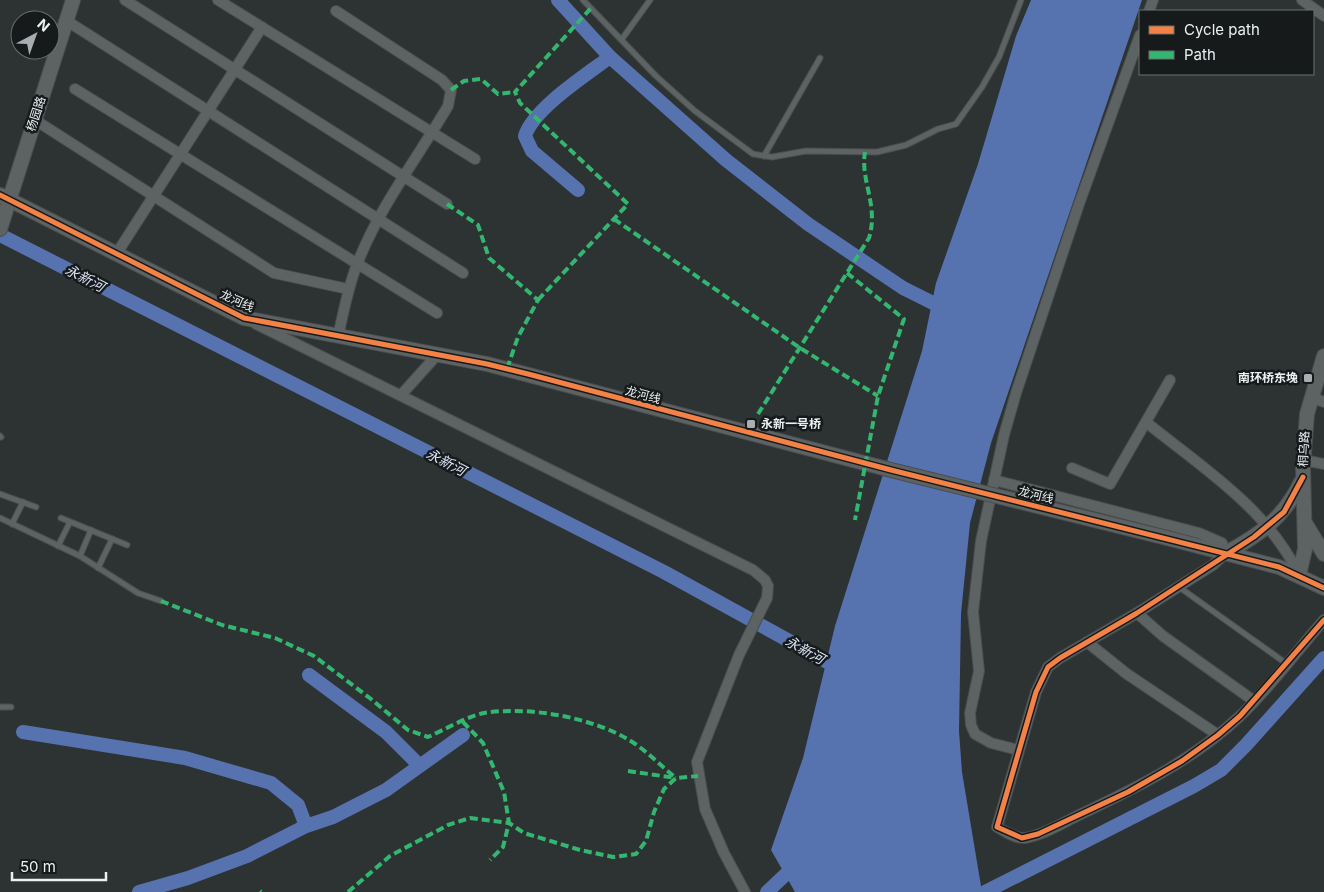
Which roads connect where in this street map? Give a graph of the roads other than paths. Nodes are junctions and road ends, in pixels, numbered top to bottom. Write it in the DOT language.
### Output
graph roads {
  1 [pos="73,0"];
  2 [pos="125,0"];
  3 [pos="218,0"];
  4 [pos="583,0"];
  5 [pos="650,0"];
  6 [pos="1021,0"];
  7 [pos="1302,0"];
  8 [pos="336,11"];
  9 [pos="1324,16"];
  10 [pos="66,21"];
  11 [pos="262,27"];
  12 [pos="1139,38"];
  13 [pos="622,40"];
  14 [pos="820,58"];
  15 [pos="235,69"];
  16 [pos="75,89"];
  17 [pos="208,111"];
  18 [pos="34,120"];
  19 [pos="432,133"];
  20 [pos="180,154"];
  21 [pos="764,156"];
  22 [pos="475,160"];
  23 [pos="404,176"];
  24 [pos="154,196"];
  25 [pos="5,197"];
  26 [pos="447,204"];
  27 [pos="379,220"];
  28 [pos="2,222"];
  29 [pos="117,254"];
  30 [pos="357,264"];
  31 [pos="463,273"];
  32 [pos="348,289"];
  33 [pos="437,313"];
  34 [pos="244,318"];
  35 [pos="338,336"];
  36 [pos="437,355"];
  37 [pos="1324,356"];
  38 [pos="1170,380"];
  39 [pos="401,395"];
  40 [pos="1317,399"];
  41 [pos="1147,423"];
  42 [pos="1304,460"];
  43 [pos="1324,464"];
  44 [pos="1072,468"];
  45 [pos="1303,477"];
  46 [pos="994,480"];
  47 [pos="0,494"];
  48 [pos="23,502"];
  49 [pos="36,507"];
  50 [pos="0,518"];
  51 [pos="61,518"];
  52 [pos="1304,521"];
  53 [pos="70,522"];
  54 [pos="12,524"];
  55 [pos="1267,526"];
  56 [pos="91,530"];
  57 [pos="112,539"];
  58 [pos="127,545"];
  59 [pos="58,546"];
  60 [pos="1226,553"];
  61 [pos="1324,554"];
  62 [pos="80,556"];
  63 [pos="98,568"];
  64 [pos="1299,575"];
  65 [pos="1179,586"];
  66 [pos="1324,588"];
  67 [pos="160,600"];
  68 [pos="1138,612"];
  69 [pos="1324,620"];
  70 [pos="1087,642"];
  71 [pos="1286,664"];
  72 [pos="1254,701"];
  73 [pos="0,707"];
  74 [pos="11,707"];
  75 [pos="1218,736"];
  76 [pos="1018,750"];
  77 [pos="745,892"];
  1 -- 10 [label="street, 杨园路"];
  2 -- 15 [label="street"];
  3 -- 11 [label="street"];
  4 -- 13 [label="lane"];
  5 -- 13 [label="lane"];
  6 -- 21 [label="lane"];
  7 -- 9 [label="street"];
  8 -- 19 [label="street"];
  10 -- 17 [label="street"];
  10 -- 18 [label="street, 杨园路"];
  11 -- 15 [label="street"];
  11 -- 19 [label="street"];
  12 -- 46 [label="street"];
  13 -- 21 [label="lane"];
  14 -- 21 [label="lane"];
  15 -- 17 [label="street"];
  15 -- 23 [label="street"];
  16 -- 20 [label="street"];
  17 -- 20 [label="street"];
  17 -- 27 [label="street"];
  18 -- 24 [label="street"];
  18 -- 25 [label="street, 杨园路"];
  19 -- 22 [label="street"];
  19 -- 23 [label="street"];
  20 -- 24 [label="street"];
  20 -- 30 [label="street"];
  23 -- 26 [label="street"];
  23 -- 27 [label="street"];
  24 -- 29 [label="street"];
  24 -- 32 [label="street"];
  25 -- 28 [label="street, 杨园路"];
  25 -- 29 [label="street, 龙河线"];
  27 -- 30 [label="street"];
  27 -- 31 [label="street"];
  29 -- 34 [label="street, 龙河线"];
  30 -- 32 [label="street"];
  30 -- 33 [label="street"];
  32 -- 35 [label="street"];
  34 -- 35 [label="street, 龙河线"];
  34 -- 39 [label="street"];
  35 -- 36 [label="street, 龙河线"];
  36 -- 39 [label="street"];
  36 -- 60 [label="street, 龙河线, bridge"];
  37 -- 40 [label="street, 桐乌路"];
  38 -- 41 [label="street"];
  39 -- 77 [label="street"];
  40 -- 42 [label="street, 桐乌路"];
  41 -- 44 [label="street"];
  41 -- 55 [label="street"];
  42 -- 43 [label="street"];
  42 -- 45 [label="street, 桐乌路"];
  45 -- 52 [label="street, 桐乌路"];
  45 -- 55 [label="street"];
  46 -- 60 [label="street"];
  46 -- 76 [label="street"];
  47 -- 48 [label="lane"];
  48 -- 49 [label="lane"];
  48 -- 54 [label="lane"];
  50 -- 54 [label="lane"];
  51 -- 53 [label="lane"];
  52 -- 61 [label="street"];
  52 -- 64 [label="street, 桐乌路"];
  53 -- 56 [label="lane"];
  53 -- 59 [label="lane"];
  54 -- 59 [label="lane"];
  55 -- 60 [label="street"];
  55 -- 64 [label="street"];
  56 -- 57 [label="lane"];
  56 -- 62 [label="lane"];
  57 -- 58 [label="lane"];
  57 -- 63 [label="lane"];
  59 -- 62 [label="lane"];
  60 -- 64 [label="street, 龙河线"];
  60 -- 65 [label="street"];
  62 -- 63 [label="lane"];
  63 -- 67 [label="lane"];
  64 -- 66 [label="street, 龙河线"];
  65 -- 68 [label="street"];
  65 -- 71 [label="lane"];
  68 -- 70 [label="street"];
  68 -- 72 [label="street"];
  69 -- 71 [label="street"];
  70 -- 75 [label="street"];
  70 -- 76 [label="street"];
  71 -- 72 [label="street"];
  72 -- 75 [label="street"];
  73 -- 74 [label="lane"];
  75 -- 76 [label="street"];
}
